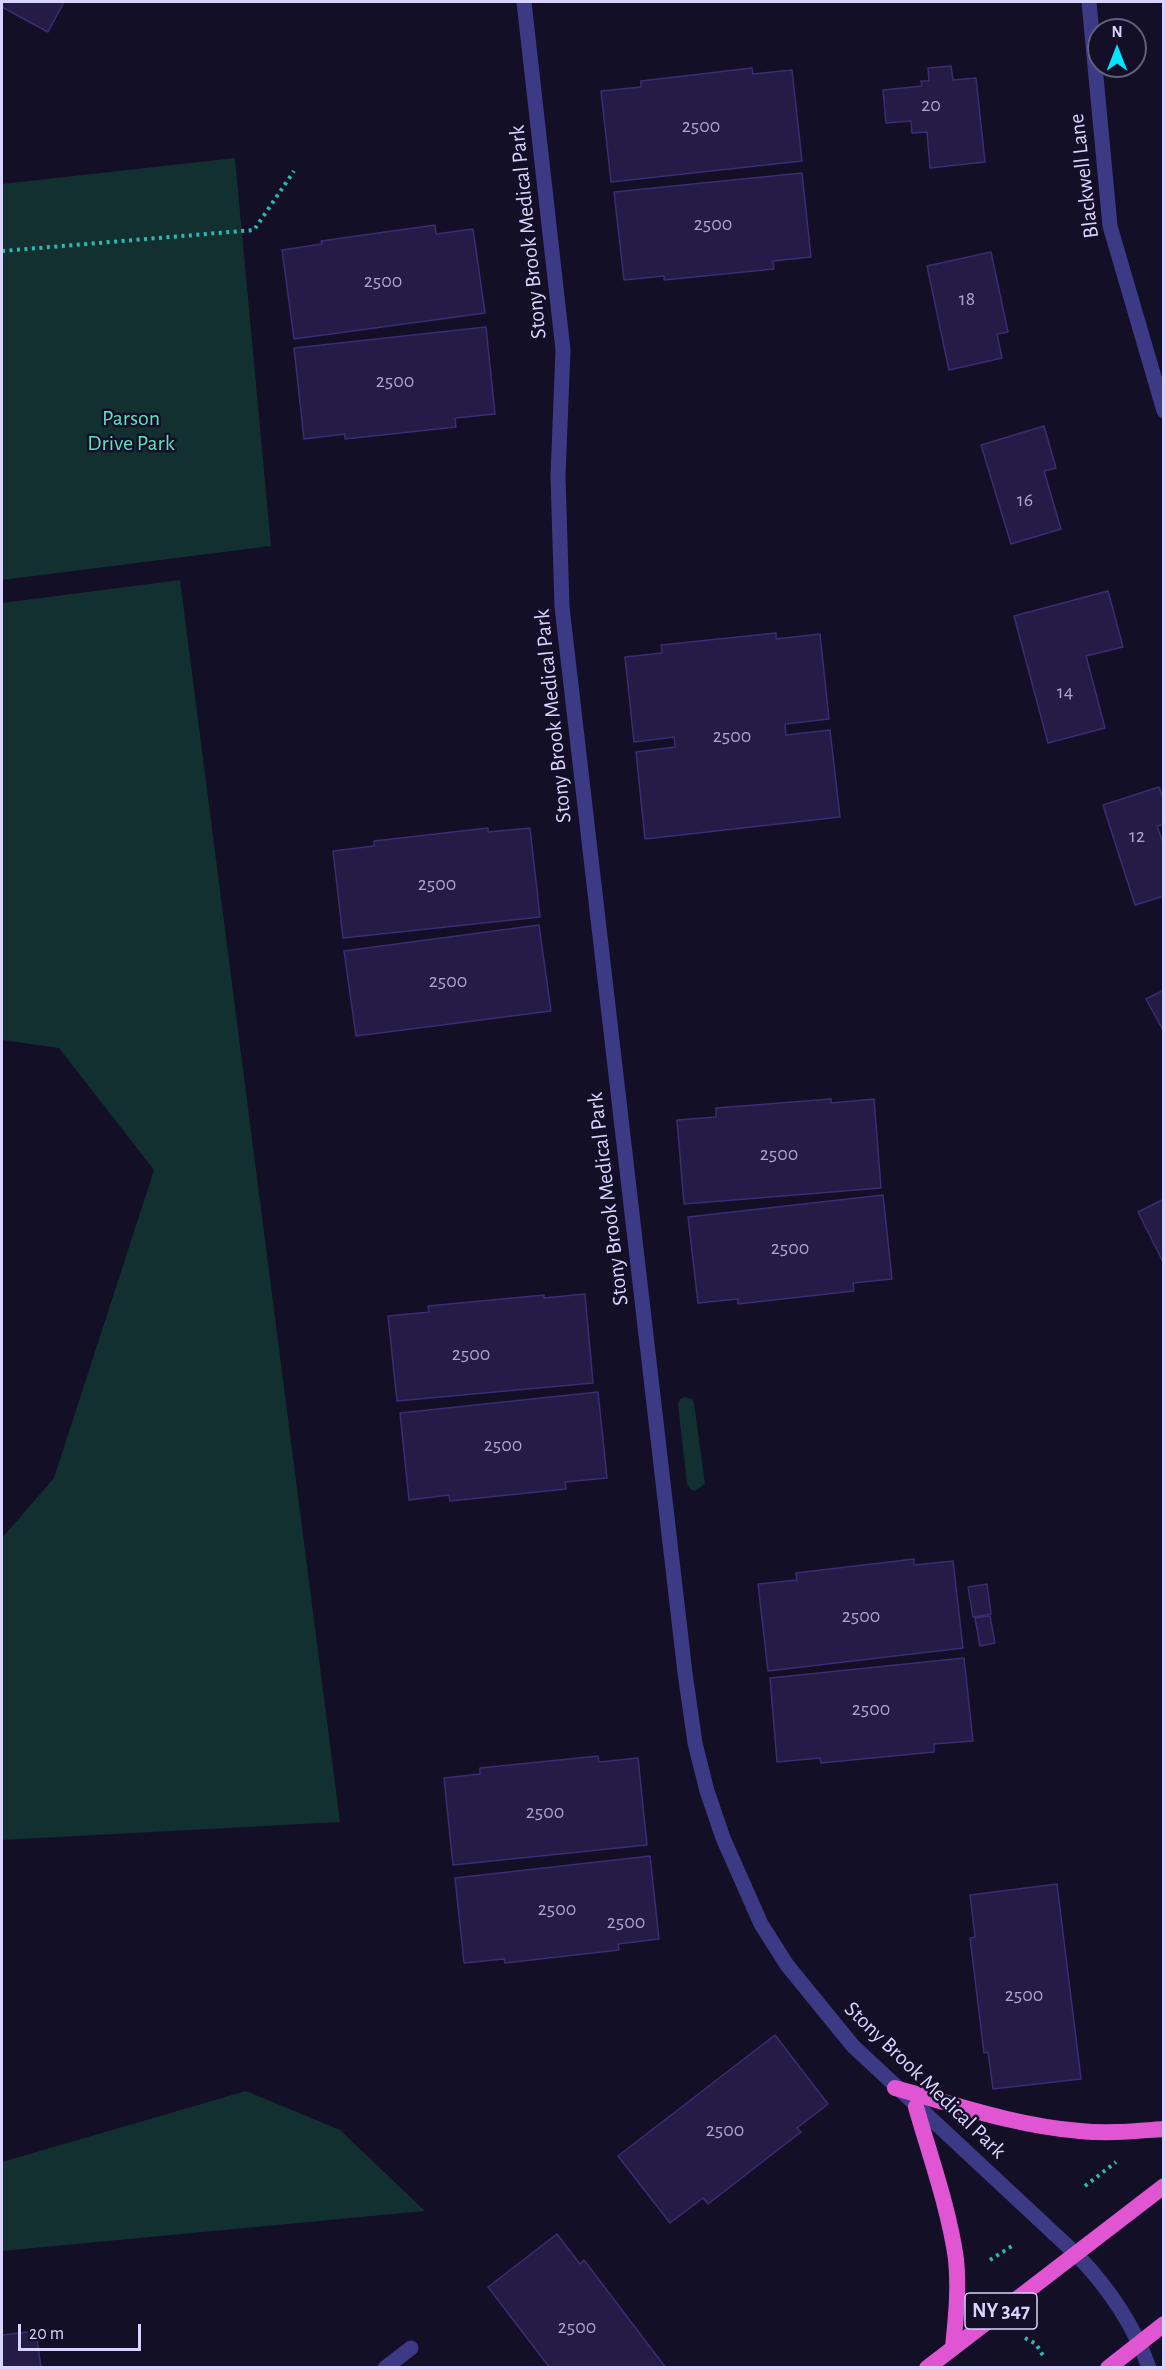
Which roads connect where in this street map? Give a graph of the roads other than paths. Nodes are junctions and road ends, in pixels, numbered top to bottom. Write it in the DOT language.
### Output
graph roads {
  1 [pos="524,2"];
  2 [pos="1089,2"];
  3 [pos="1164,411"];
  4 [pos="896,2088"];
  5 [pos="916,2107"];
  6 [pos="1164,2129"];
  7 [pos="1164,2186"];
  8 [pos="1076,2254"];
  9 [pos="1164,2324"];
  10 [pos="1139,2344"];
  11 [pos="953,2347"];
  12 [pos="411,2348"];
  13 [pos="385,2367"];
  14 [pos="927,2367"];
  15 [pos="1108,2367"];
  16 [pos="1149,2367"];
  1 -- 4 [label="street, Stony Brook Medical Park"];
  2 -- 3 [label="street, Blackwell Lane"];
  4 -- 5 [label="street, Stony Brook Medical Park"];
  4 -- 6 [label="highway"];
  5 -- 8 [label="street, Stony Brook Medical Park"];
  5 -- 11 [label="highway"];
  7 -- 8 [label="highway, NY 347"];
  8 -- 10 [label="street, Stony Brook Medical Park"];
  8 -- 11 [label="highway, NY 347"];
  9 -- 10 [label="highway"];
  10 -- 15 [label="highway"];
  10 -- 16 [label="street, Stony Brook Medical Park"];
  11 -- 14 [label="highway, NY 347"];
  12 -- 13 [label="street"];
}
